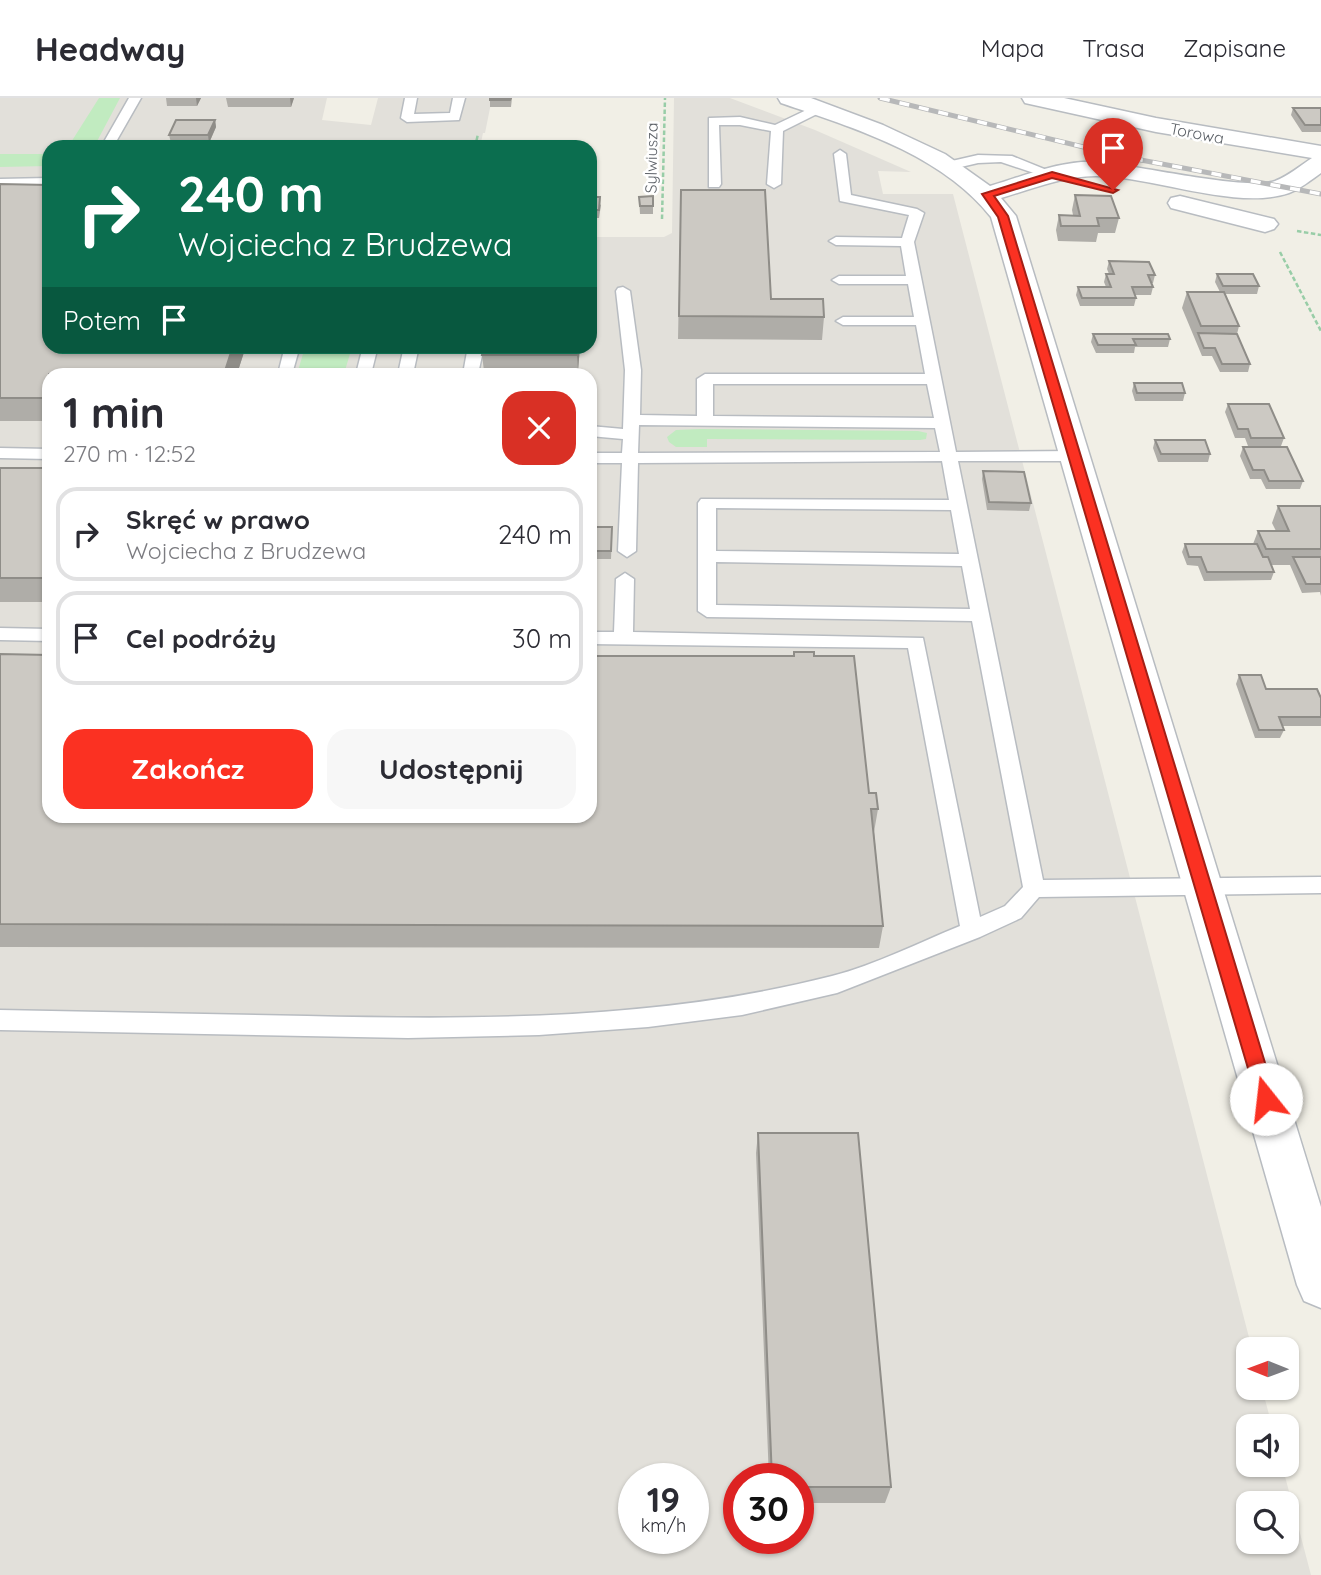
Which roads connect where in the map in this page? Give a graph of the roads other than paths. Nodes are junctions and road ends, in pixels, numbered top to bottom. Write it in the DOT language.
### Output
graph roads {
  1 [pos="135,98"];
  2 [pos="411,98"];
  3 [pos="459,98"];
  4 [pos="789,98"];
  5 [pos="1033,98"];
  6 [pos="819,108"];
  7 [pos="777,129"];
  8 [pos="111,140"];
  9 [pos="1321,153"];
  10 [pos="840,154"];
  11 [pos="1321,163"];
  12 [pos="948,166"];
  13 [pos="1052,175"];
  14 [pos="0,183"];
  15 [pos="42,183"];
  16 [pos="714,184"];
  17 [pos="774,184"];
  18 [pos="988,194"];
  19 [pos="1265,224"];
  20 [pos="836,241"];
  21 [pos="907,242"];
  22 [pos="839,280"];
  23 [pos="914,280"];
  24 [pos="623,291"];
  25 [pos="843,321"];
  26 [pos="923,321"];
  27 [pos="934,379"];
  28 [pos="705,421"];
  29 [pos="942,423"];
  30 [pos="633,428"];
  31 [pos="597,431"];
  32 [pos="0,453"];
  33 [pos="42,454"];
  34 [pos="1075,456"];
  35 [pos="950,457"];
  36 [pos="597,458"];
  37 [pos="632,458"];
  38 [pos="957,505"];
  39 [pos="627,551"];
  40 [pos="707,556"];
  41 [pos="969,560"];
  42 [pos="625,579"];
  43 [pos="980,615"];
  44 [pos="0,634"];
  45 [pos="42,635"];
  46 [pos="597,638"];
  47 [pos="623,639"];
  48 [pos="1321,885"];
  49 [pos="1204,887"];
  50 [pos="1034,889"];
  51 [pos="972,931"];
  52 [pos="0,1020"];
  53 [pos="1321,1285"];
  1 -- 8 [label="lane"];
  2 -- 3 [label="lane"];
  4 -- 6 [label="street"];
  5 -- 9 [label="street, Torowa"];
  6 -- 7 [label="lane"];
  6 -- 12 [label="street"];
  7 -- 16 [label="lane"];
  7 -- 17 [label="lane"];
  10 -- 21 [label="lane"];
  11 -- 13 [label="street"];
  12 -- 13 [label="lane"];
  12 -- 18 [label="street"];
  13 -- 18 [label="street"];
  13 -- 19 [label="street"];
  14 -- 15 [label="lane"];
  18 -- 34 [label="street"];
  20 -- 21 [label="lane"];
  21 -- 23 [label="lane"];
  22 -- 23 [label="lane"];
  23 -- 26 [label="lane"];
  24 -- 30 [label="lane"];
  25 -- 26 [label="lane"];
  26 -- 27 [label="lane"];
  27 -- 28 [label="lane"];
  27 -- 29 [label="lane"];
  28 -- 29 [label="lane"];
  28 -- 30 [label="lane"];
  29 -- 35 [label="lane"];
  30 -- 31 [label="lane"];
  30 -- 37 [label="lane"];
  32 -- 33 [label="lane"];
  34 -- 35 [label="lane"];
  34 -- 49 [label="street"];
  35 -- 37 [label="lane"];
  35 -- 38 [label="lane"];
  36 -- 37 [label="lane"];
  37 -- 39 [label="lane"];
  38 -- 40 [label="lane"];
  38 -- 41 [label="lane"];
  40 -- 41 [label="lane"];
  40 -- 43 [label="lane"];
  41 -- 43 [label="lane"];
  42 -- 47 [label="lane"];
  43 -- 50 [label="lane"];
  44 -- 45 [label="lane"];
  46 -- 47 [label="lane"];
  47 -- 51 [label="lane"];
  48 -- 49 [label="lane"];
  49 -- 50 [label="lane"];
  49 -- 53 [label="street"];
  50 -- 51 [label="lane"];
  51 -- 52 [label="lane"];
}
